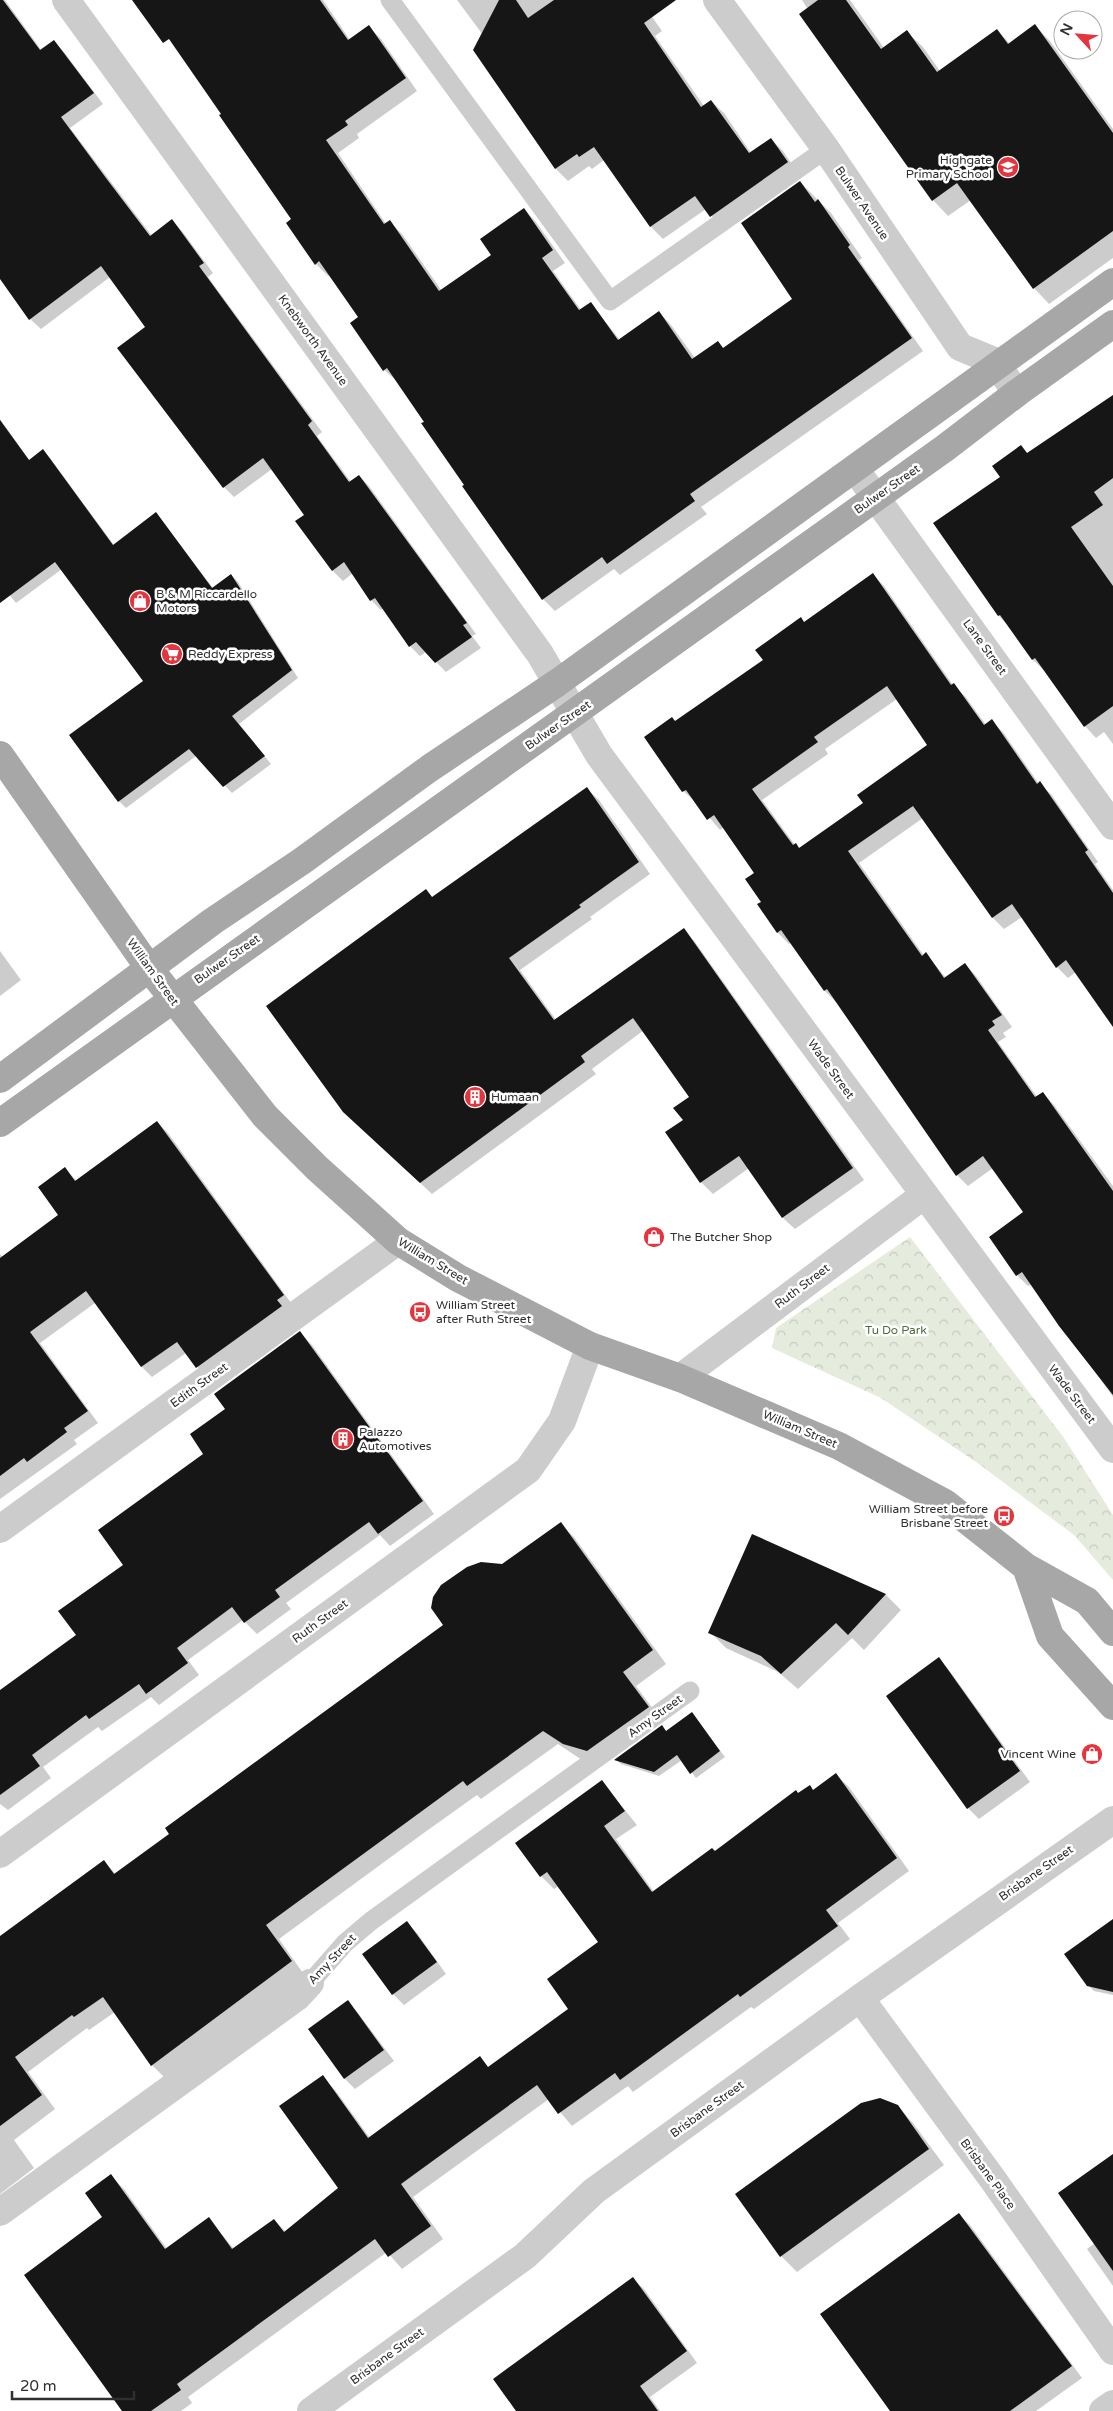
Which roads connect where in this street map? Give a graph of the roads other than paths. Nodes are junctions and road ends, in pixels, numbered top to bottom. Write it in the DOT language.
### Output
graph roads {
  1 [pos="66,0"];
  2 [pos="390,0"];
  3 [pos="717,0"];
  4 [pos="826,149"];
  5 [pos="1113,282"];
  6 [pos="1113,324"];
  7 [pos="997,366"];
  8 [pos="1017,393"];
  9 [pos="855,469"];
  10 [pos="874,497"];
  11 [pos="557,683"];
  12 [pos="575,713"];
  13 [pos="0,755"];
  14 [pos="1113,826"];
  15 [pos="149,968"];
  16 [pos="172,998"];
  17 [pos="0,1079"];
  18 [pos="0,1123"];
  19 [pos="924,1195"];
  20 [pos="398,1241"];
  21 [pos="590,1346"];
  22 [pos="680,1378"];
  23 [pos="1113,1449"];
  24 [pos="0,1529"];
  25 [pos="1026,1567"];
  26 [pos="1113,1632"];
  27 [pos="690,1691"];
  28 [pos="1113,1706"];
  29 [pos="1113,1820"];
  30 [pos="0,1854"];
  31 [pos="310,1983"];
  32 [pos="860,1998"];
  33 [pos="0,2212"];
  34 [pos="1113,2351"];
  35 [pos="1113,2404"];
  36 [pos="311,2411"];
  37 [pos="1104,2411"];
  1 -- 11 [label="street, Knebworth Avenue"];
  2 -- 4 [label="lane"];
  3 -- 4 [label="street, Bulwer Avenue"];
  4 -- 7 [label="street, Bulwer Avenue"];
  5 -- 7 [label="main road"];
  6 -- 8 [label="main road, Bulwer Street"];
  7 -- 8 [label="street, Bulwer Avenue"];
  7 -- 9 [label="main road"];
  8 -- 10 [label="main road, Bulwer Street"];
  9 -- 10 [label="street, Lane Street"];
  9 -- 11 [label="main road"];
  10 -- 12 [label="main road, Bulwer Street"];
  10 -- 14 [label="street, Lane Street"];
  11 -- 12 [label="street, Wade Street"];
  11 -- 15 [label="main road"];
  12 -- 16 [label="main road, Bulwer Street"];
  12 -- 19 [label="street, Wade Street"];
  13 -- 15 [label="main road, William Street"];
  15 -- 16 [label="main road, William Street"];
  15 -- 17 [label="main road"];
  16 -- 18 [label="main road, Bulwer Street"];
  16 -- 20 [label="main road, William Street"];
  19 -- 22 [label="street, Ruth Street"];
  19 -- 23 [label="street, Wade Street"];
  20 -- 21 [label="main road, William Street"];
  20 -- 24 [label="street, Edith Street"];
  21 -- 22 [label="main road, William Street"];
  21 -- 30 [label="street, Ruth Street"];
  22 -- 25 [label="main road, William Street"];
  25 -- 26 [label="main road, William Street"];
  25 -- 28 [label="main road"];
  27 -- 31 [label="lane, Amy Street"];
  29 -- 32 [label="street, Brisbane Street"];
  31 -- 33 [label="street, Amy Street"];
  32 -- 34 [label="street, Brisbane Place"];
  32 -- 36 [label="street, Brisbane Street"];
  35 -- 37 [label="street"];
}
